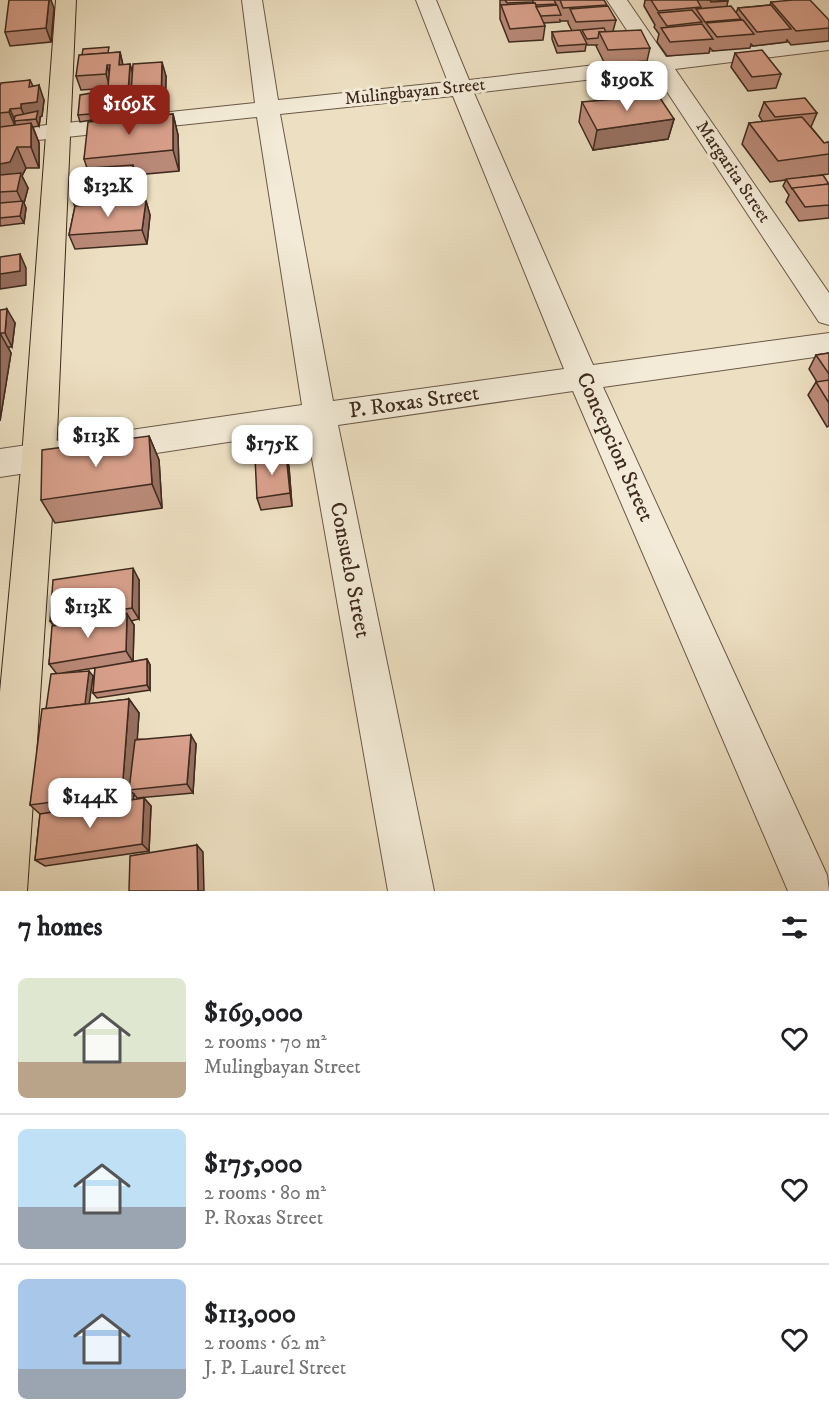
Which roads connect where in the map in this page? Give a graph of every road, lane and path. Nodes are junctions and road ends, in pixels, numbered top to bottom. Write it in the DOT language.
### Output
graph roads {
  1 [pos="66,0"];
  2 [pos="252,0"];
  3 [pos="426,0"];
  4 [pos="617,0"];
  5 [pos="829,44"];
  6 [pos="661,65"];
  7 [pos="460,88"];
  8 [pos="267,109"];
  9 [pos="59,129"];
  10 [pos="0,137"];
  11 [pos="829,315"];
  12 [pos="829,344"];
  13 [pos="584,378"];
  14 [pos="321,415"];
  15 [pos="39,457"];
  16 [pos="0,463"];
  17 [pos="4,891"];
  18 [pos="411,891"];
  19 [pos="811,891"];
  1 -- 9 [label="main road"];
  2 -- 8 [label="street, Consuelo Street"];
  3 -- 7 [label="street, Concepcion Street"];
  4 -- 6 [label="street, Margarita Street"];
  5 -- 6 [label="street, Mulingbayan Street"];
  6 -- 7 [label="street, Mulingbayan Street"];
  6 -- 11 [label="street, Margarita Street"];
  7 -- 8 [label="street, Mulingbayan Street"];
  7 -- 13 [label="street, Concepcion Street"];
  8 -- 9 [label="street, Mulingbayan Street"];
  8 -- 14 [label="street, Consuelo Street"];
  9 -- 10 [label="street, Mulingbayan Street"];
  9 -- 15 [label="main road"];
  12 -- 13 [label="street, P. Roxas Street"];
  13 -- 14 [label="street, P. Roxas Street"];
  13 -- 19 [label="street, Concepcion Street"];
  14 -- 15 [label="street, P. Roxas Street"];
  14 -- 18 [label="street, Consuelo Street"];
  15 -- 16 [label="street, P. Roxas Street"];
  15 -- 17 [label="main road"];
}
